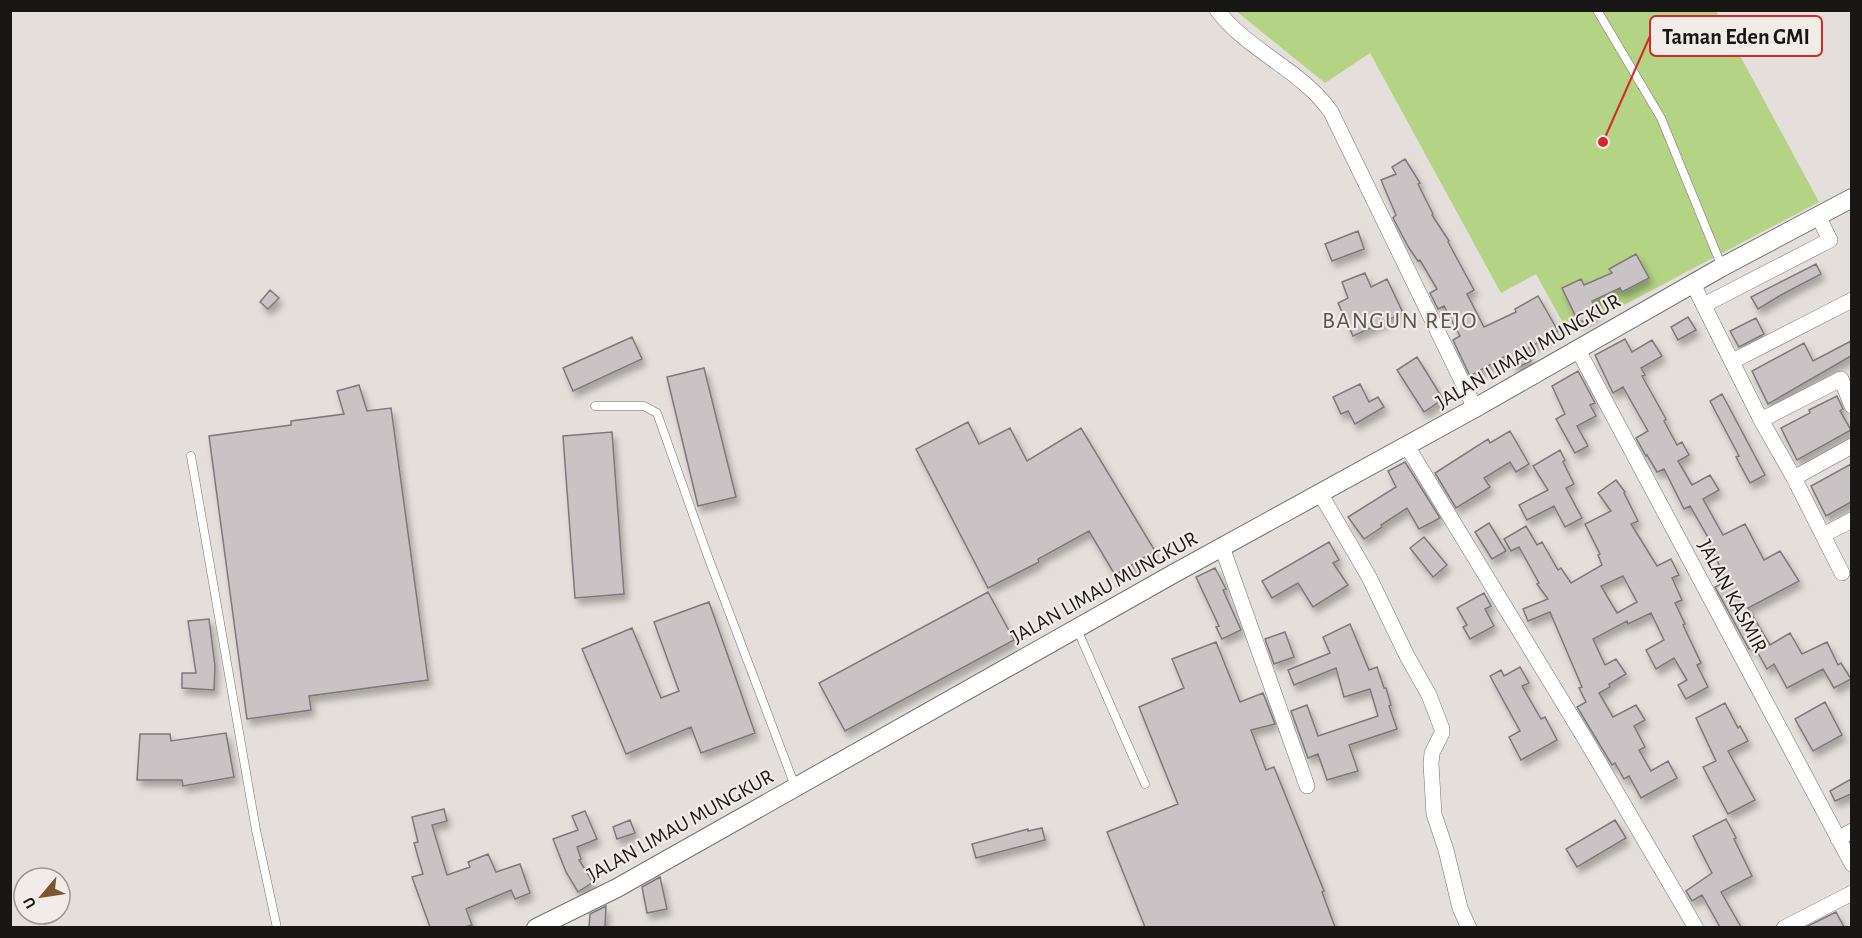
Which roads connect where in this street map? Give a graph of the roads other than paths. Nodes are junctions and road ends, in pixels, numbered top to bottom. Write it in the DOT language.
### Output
graph roads {
  1 [pos="1217,10"];
  2 [pos="1597,10"];
  3 [pos="1851,198"];
  4 [pos="1811,220"];
  5 [pos="1720,268"];
  6 [pos="1693,284"];
  7 [pos="1739,287"];
  8 [pos="1723,295"];
  9 [pos="1851,300"];
  10 [pos="1704,305"];
  11 [pos="1577,348"];
  12 [pos="1733,361"];
  13 [pos="1846,376"];
  14 [pos="595,406"];
  15 [pos="1851,406"];
  16 [pos="1475,408"];
  17 [pos="1761,420"];
  18 [pos="1407,446"];
  19 [pos="1851,446"];
  20 [pos="191,456"];
  21 [pos="1794,478"];
  22 [pos="1320,493"];
  23 [pos="1851,520"];
  24 [pos="1823,535"];
  25 [pos="1222,547"];
  26 [pos="1842,573"];
  27 [pos="1077,629"];
  28 [pos="1145,784"];
  29 [pos="795,786"];
  30 [pos="1308,786"];
  31 [pos="1851,831"];
  32 [pos="1838,839"];
  33 [pos="1851,864"];
  34 [pos="1851,893"];
  35 [pos="277,927"];
  36 [pos="536,927"];
  37 [pos="1469,927"];
  38 [pos="1696,927"];
  39 [pos="1784,927"];
  1 -- 16 [label="street"];
  2 -- 5 [label="lane"];
  3 -- 4 [label="street, JALAN LIMAU MUNGKUR"];
  4 -- 5 [label="street, JALAN LIMAU MUNGKUR"];
  4 -- 7 [label="street"];
  5 -- 6 [label="street, JALAN LIMAU MUNGKUR"];
  5 -- 7 [label="street"];
  5 -- 8 [label="street"];
  6 -- 10 [label="street"];
  6 -- 11 [label="street, JALAN LIMAU MUNGKUR"];
  7 -- 8 [label="street"];
  8 -- 10 [label="street"];
  9 -- 12 [label="street"];
  10 -- 12 [label="street"];
  11 -- 16 [label="street, JALAN LIMAU MUNGKUR"];
  11 -- 32 [label="street, JALAN KASMIR"];
  12 -- 17 [label="street"];
  13 -- 15 [label="street"];
  13 -- 17 [label="street"];
  14 -- 29 [label="lane"];
  16 -- 18 [label="street, JALAN LIMAU MUNGKUR"];
  17 -- 21 [label="street"];
  18 -- 22 [label="street, JALAN LIMAU MUNGKUR"];
  18 -- 38 [label="street"];
  19 -- 21 [label="street"];
  20 -- 35 [label="lane"];
  21 -- 24 [label="street"];
  22 -- 25 [label="street, JALAN LIMAU MUNGKUR"];
  22 -- 37 [label="street"];
  23 -- 24 [label="street"];
  24 -- 26 [label="street"];
  25 -- 27 [label="street, JALAN LIMAU MUNGKUR"];
  25 -- 30 [label="street"];
  27 -- 28 [label="lane"];
  27 -- 29 [label="street, JALAN LIMAU MUNGKUR"];
  29 -- 36 [label="street, JALAN LIMAU MUNGKUR"];
  31 -- 32 [label="street"];
  32 -- 33 [label="street, JALAN KASMIR"];
  34 -- 39 [label="street"];
}
